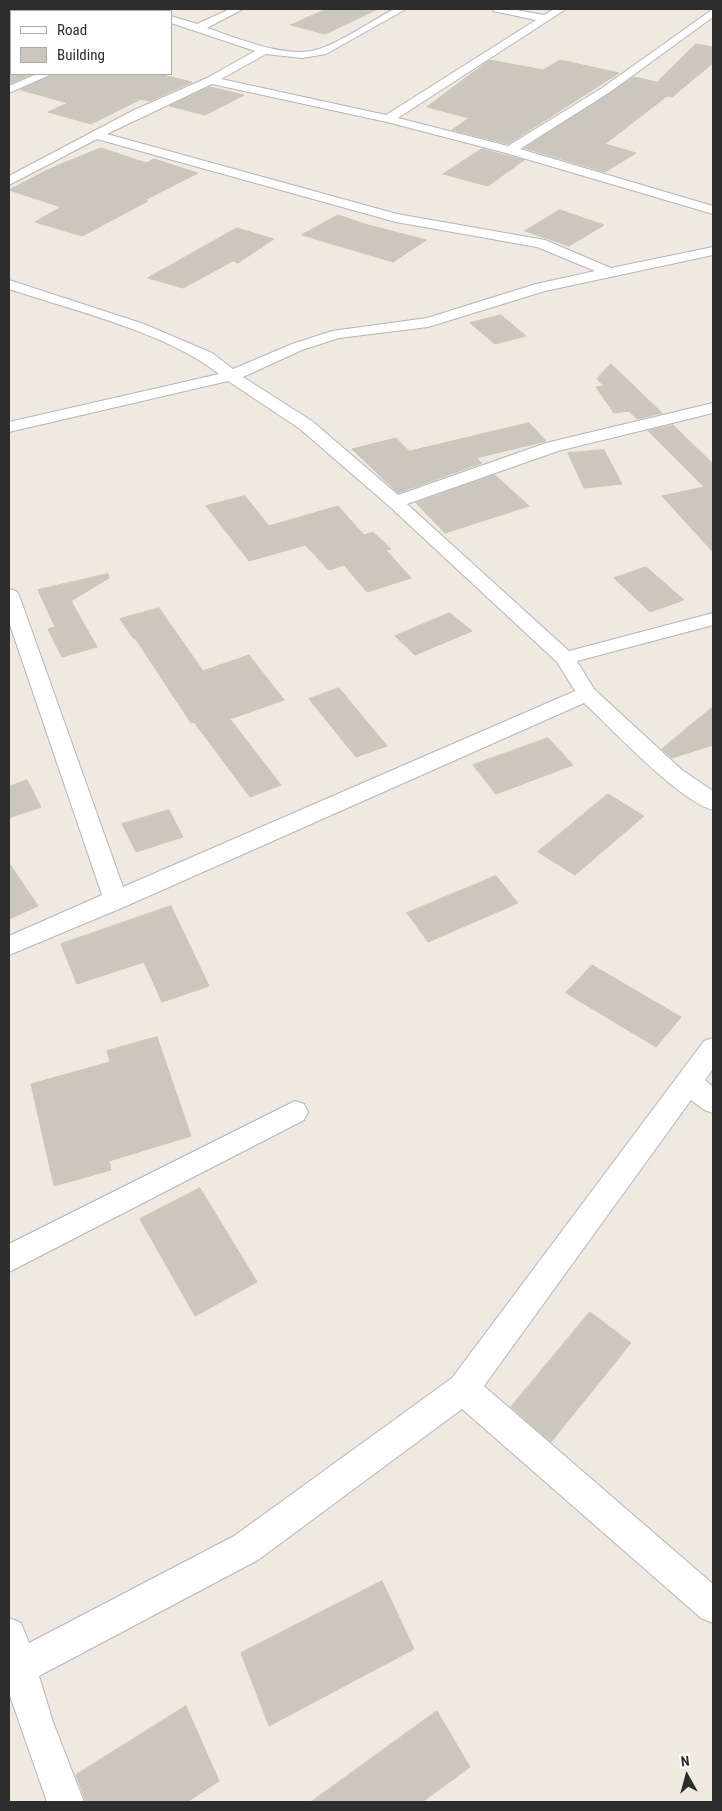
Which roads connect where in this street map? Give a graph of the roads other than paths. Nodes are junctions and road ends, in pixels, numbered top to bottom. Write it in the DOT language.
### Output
graph roads {
  1 [pos="238,9"];
  2 [pos="401,9"];
  3 [pos="497,9"];
  4 [pos="561,9"];
  5 [pos="713,12"];
  6 [pos="172,19"];
  7 [pos="546,19"];
  8 [pos="697,26"];
  9 [pos="196,29"];
  10 [pos="713,29"];
  11 [pos="264,50"];
  12 [pos="44,75"];
  13 [pos="211,80"];
  14 [pos="9,90"];
  15 [pos="388,119"];
  16 [pos="95,135"];
  17 [pos="510,150"];
  18 [pos="9,181"];
  19 [pos="713,210"];
  20 [pos="713,242"];
  21 [pos="707,251"];
  22 [pos="608,272"];
  23 [pos="9,284"];
  24 [pos="231,376"];
  25 [pos="711,412"];
  26 [pos="9,427"];
  27 [pos="395,502"];
  28 [pos="9,595"];
  29 [pos="713,619"];
  30 [pos="565,658"];
  31 [pos="588,694"];
  32 [pos="713,802"];
  33 [pos="116,901"];
  34 [pos="9,946"];
  35 [pos="713,1049"];
  36 [pos="690,1082"];
  37 [pos="713,1102"];
  38 [pos="295,1112"];
  39 [pos="9,1258"];
  40 [pos="463,1389"];
  41 [pos="713,1606"];
  42 [pos="14,1651"];
  43 [pos="65,1802"];
  1 -- 9 [label="street"];
  2 -- 11 [label="street"];
  3 -- 7 [label="street"];
  4 -- 7 [label="street"];
  5 -- 8 [label="street"];
  6 -- 9 [label="street"];
  7 -- 15 [label="street"];
  8 -- 10 [label="street"];
  8 -- 17 [label="street"];
  9 -- 11 [label="street"];
  11 -- 13 [label="street"];
  12 -- 14 [label="street"];
  13 -- 15 [label="street"];
  13 -- 16 [label="street"];
  15 -- 17 [label="street"];
  16 -- 18 [label="street"];
  16 -- 22 [label="street"];
  17 -- 19 [label="street"];
  20 -- 21 [label="street"];
  21 -- 22 [label="street"];
  22 -- 24 [label="street"];
  23 -- 24 [label="street"];
  24 -- 26 [label="street"];
  24 -- 27 [label="street"];
  25 -- 27 [label="street"];
  27 -- 30 [label="street"];
  28 -- 33 [label="street"];
  29 -- 30 [label="street"];
  30 -- 31 [label="street"];
  31 -- 32 [label="street"];
  31 -- 33 [label="street"];
  33 -- 34 [label="street"];
  35 -- 36 [label="street"];
  36 -- 37 [label="street"];
  36 -- 40 [label="street"];
  38 -- 39 [label="street"];
  40 -- 41 [label="street"];
  40 -- 42 [label="street"];
  42 -- 43 [label="street"];
}
